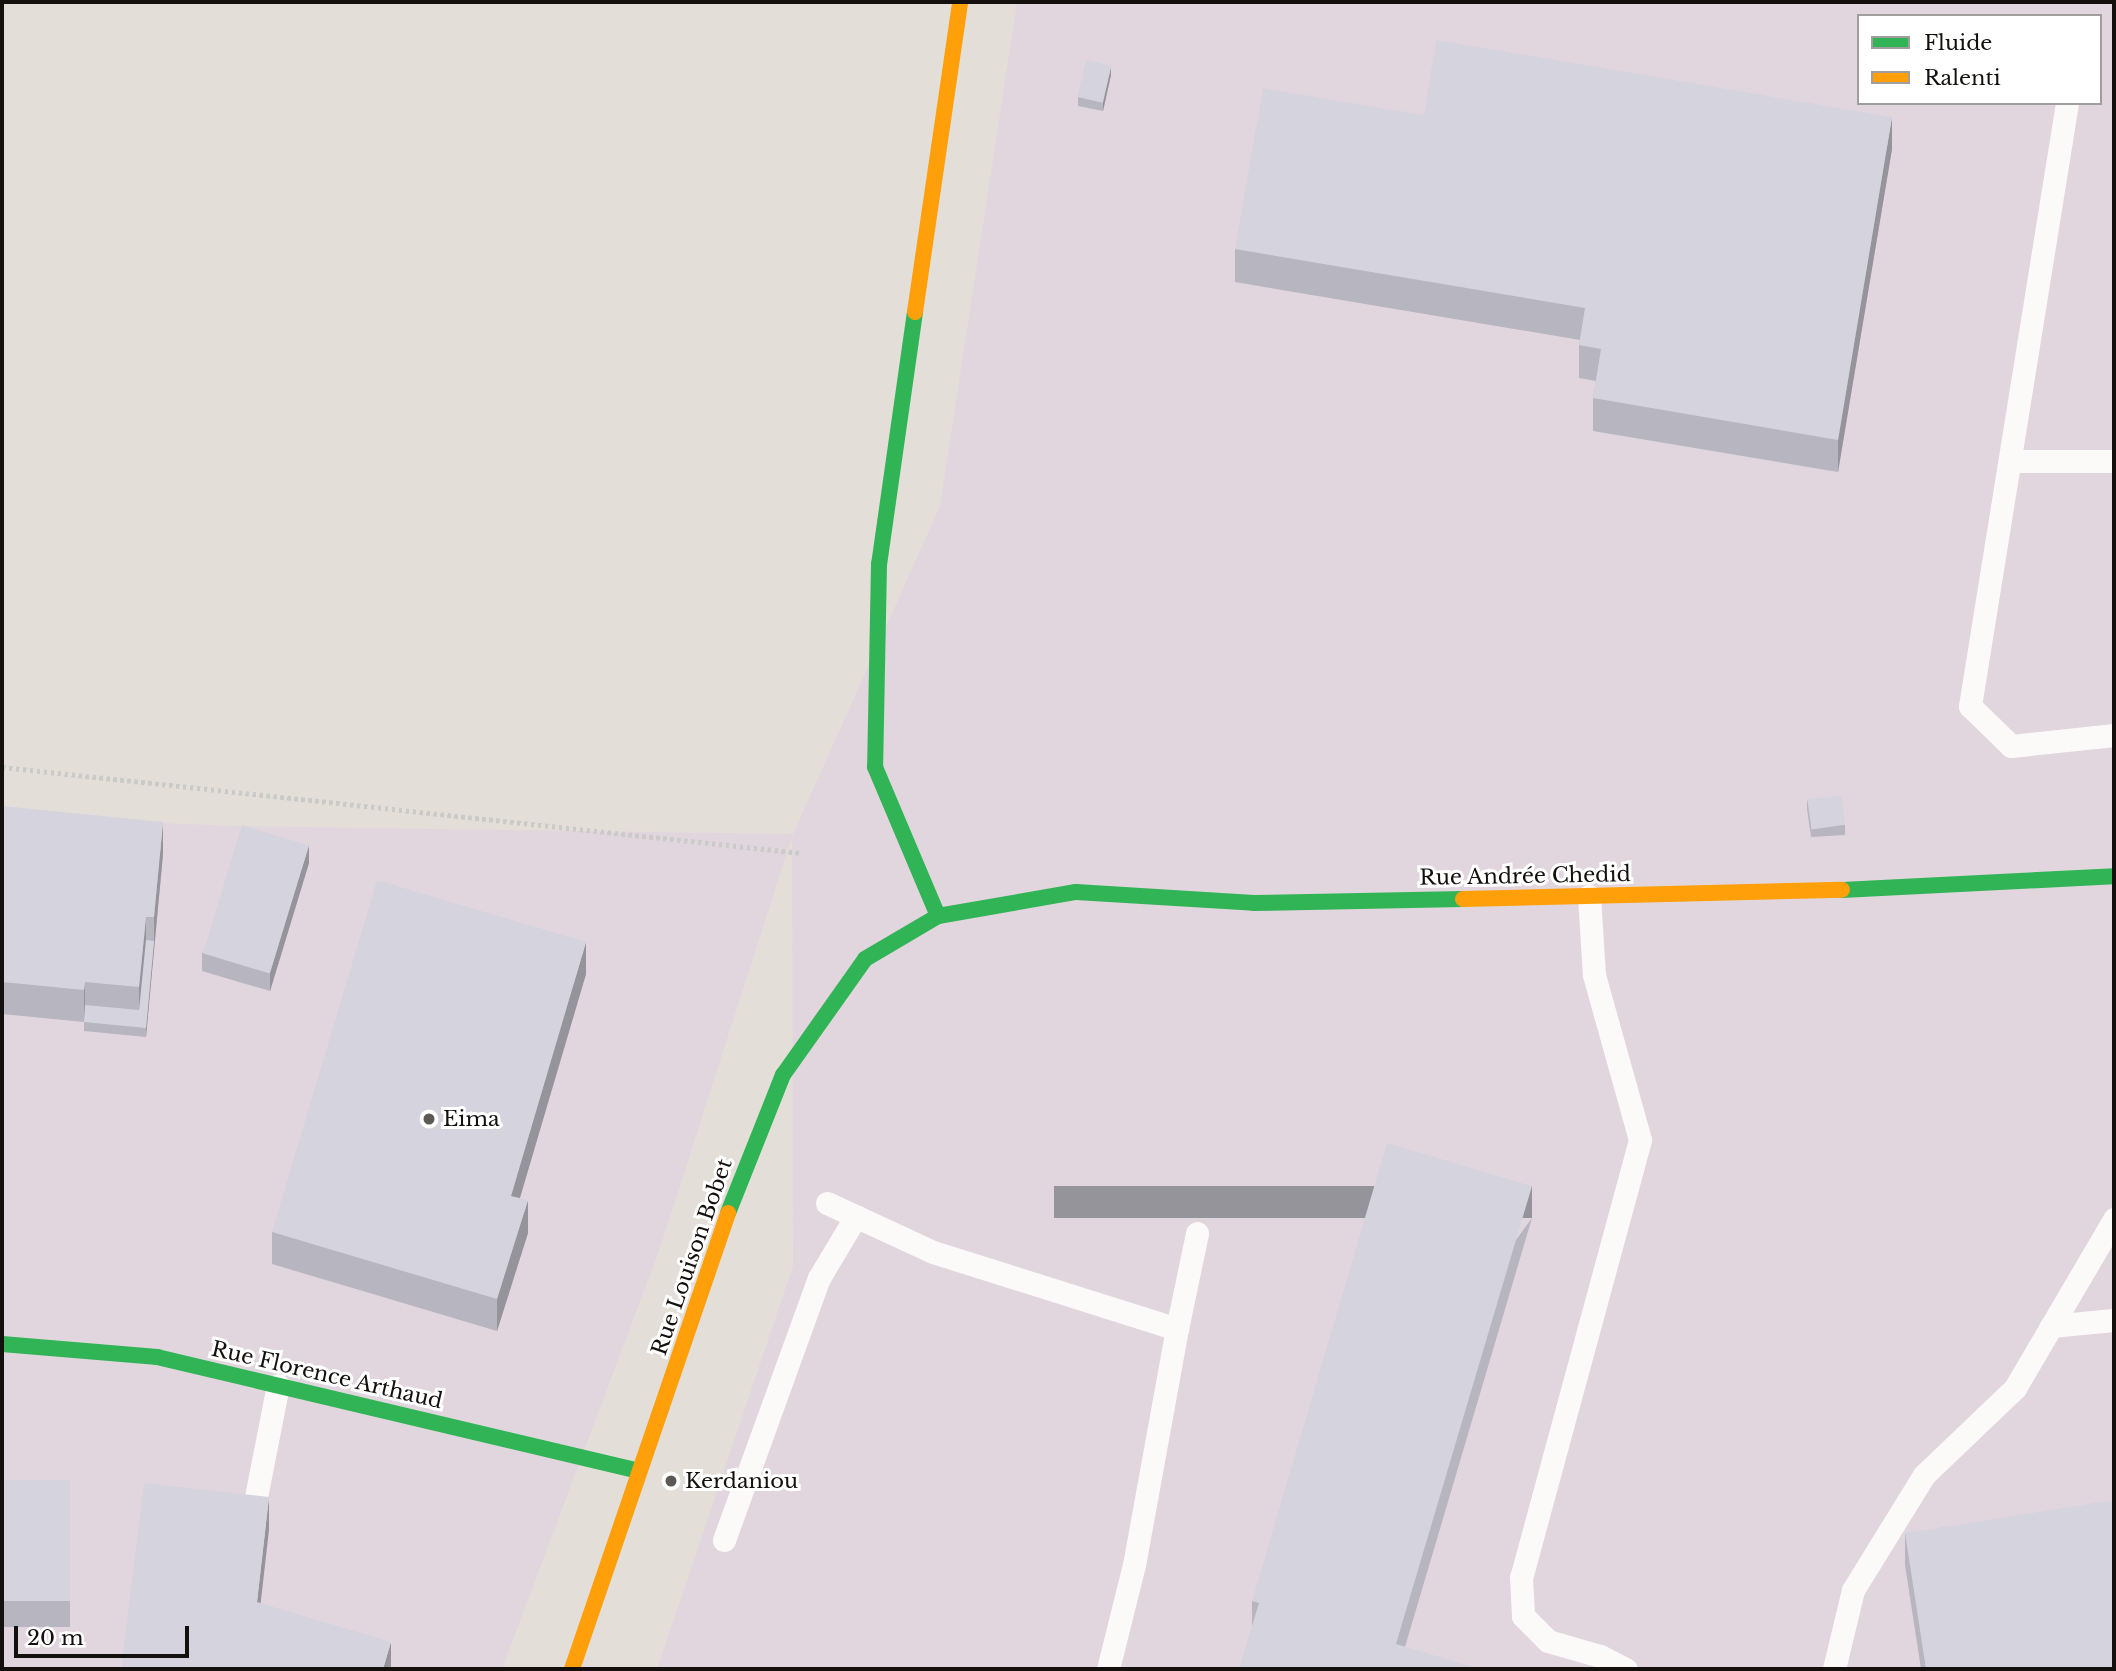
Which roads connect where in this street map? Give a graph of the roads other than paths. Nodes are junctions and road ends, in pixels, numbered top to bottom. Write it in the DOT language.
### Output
graph roads {
  1 [pos="960,2"];
  2 [pos="2067,105"];
  3 [pos="2010,461"];
  4 [pos="2114,461"];
  5 [pos="2114,735"];
  6 [pos="2114,876"];
  7 [pos="1588,896"];
  8 [pos="938,916"];
  9 [pos="827,1203"];
  10 [pos="856,1216"];
  11 [pos="2114,1219"];
  12 [pos="1197,1233"];
  13 [pos="2114,1320"];
  14 [pos="2052,1326"];
  15 [pos="1177,1329"];
  16 [pos="2,1344"];
  17 [pos="278,1385"];
  18 [pos="639,1471"];
  19 [pos="255,1502"];
  20 [pos="724,1540"];
  21 [pos="572,1669"];
  22 [pos="1108,1669"];
  23 [pos="1626,1669"];
  24 [pos="1834,1669"];
  1 -- 8 [label="street"];
  2 -- 3 [label="lane"];
  3 -- 4 [label="lane"];
  3 -- 5 [label="lane"];
  6 -- 7 [label="street, Rue Andrée Chedid"];
  7 -- 8 [label="street, Rue Andrée Chedid"];
  7 -- 23 [label="lane"];
  8 -- 18 [label="street, Rue Louison Bobet"];
  9 -- 10 [label="lane"];
  10 -- 15 [label="lane"];
  10 -- 20 [label="lane"];
  11 -- 14 [label="lane"];
  12 -- 15 [label="lane"];
  13 -- 14 [label="lane"];
  14 -- 24 [label="lane"];
  15 -- 22 [label="lane"];
  16 -- 17 [label="street, Rue Florence Arthaud"];
  17 -- 18 [label="street, Rue Florence Arthaud"];
  17 -- 19 [label="lane"];
  18 -- 21 [label="street, Rue Louison Bobet"];
}
